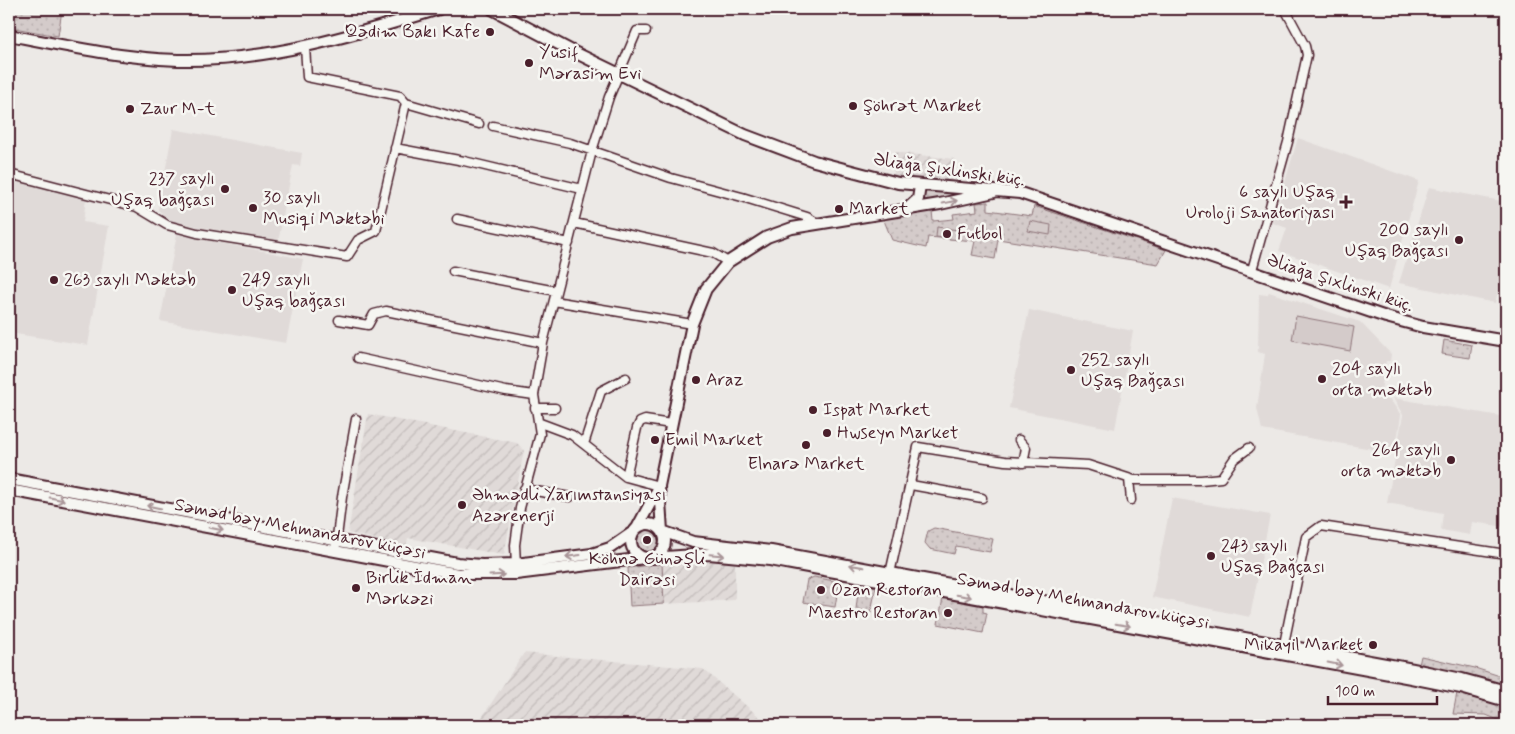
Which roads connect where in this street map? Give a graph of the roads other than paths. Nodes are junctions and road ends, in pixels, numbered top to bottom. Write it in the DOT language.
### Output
graph roads {
  1 [pos="439,9"];
  2 [pos="492,9"];
  3 [pos="1285,9"];
  4 [pos="646,31"];
  5 [pos="9,35"];
  6 [pos="305,47"];
  7 [pos="618,74"];
  8 [pos="406,103"];
  9 [pos="479,124"];
  10 [pos="493,126"];
  11 [pos="396,148"];
  12 [pos="592,152"];
  13 [pos="9,174"];
  14 [pos="920,186"];
  15 [pos="582,189"];
  16 [pos="994,192"];
  17 [pos="905,210"];
  18 [pos="457,219"];
  19 [pos="574,223"];
  20 [pos="817,223"];
  21 [pos="568,243"];
  22 [pos="728,262"];
  23 [pos="1252,270"];
  24 [pos="453,272"];
  25 [pos="556,291"];
  26 [pos="554,301"];
  27 [pos="339,320"];
  28 [pos="692,324"];
  29 [pos="1506,341"];
  30 [pos="543,343"];
  31 [pos="358,358"];
  32 [pos="626,378"];
  33 [pos="534,395"];
  34 [pos="536,408"];
  35 [pos="555,408"];
  36 [pos="356,419"];
  37 [pos="540,423"];
  38 [pos="671,424"];
  39 [pos="1019,440"];
  40 [pos="584,444"];
  41 [pos="1249,448"];
  42 [pos="1023,463"];
  43 [pos="626,477"];
  44 [pos="9,479"];
  45 [pos="1129,479"];
  46 [pos="910,485"];
  47 [pos="659,486"];
  48 [pos="524,489"];
  49 [pos="9,490"];
  50 [pos="570,496"];
  51 [pos="982,498"];
  52 [pos="1131,500"];
  53 [pos="635,530"];
  54 [pos="662,531"];
  55 [pos="337,541"];
  56 [pos="336,552"];
  57 [pos="1506,554"];
  58 [pos="648,558"];
  59 [pos="516,564"];
  60 [pos="889,578"];
  61 [pos="1284,644"];
  62 [pos="1506,691"];
  63 [pos="1506,701"];
  1 -- 6 [label="main road"];
  2 -- 7 [label="main road, Əliağa Şıxlinski küç."];
  3 -- 23 [label="street"];
  4 -- 7 [label="street"];
  5 -- 6 [label="main road"];
  6 -- 8 [label="street"];
  7 -- 12 [label="street"];
  7 -- 14 [label="main road, Əliağa Şıxlinski küç."];
  8 -- 9 [label="street"];
  8 -- 11 [label="street"];
  10 -- 12 [label="street"];
  11 -- 13 [label="street"];
  11 -- 15 [label="street"];
  12 -- 15 [label="street"];
  12 -- 20 [label="street"];
  14 -- 16 [label="main road, Əliağa Şıxlinski küç."];
  14 -- 17 [label="main road"];
  15 -- 19 [label="street"];
  17 -- 16 [label="main road, one-way"];
  16 -- 23 [label="main road, Əliağa Şıxlinski küç."];
  17 -- 20 [label="main road"];
  18 -- 21 [label="street"];
  19 -- 21 [label="street"];
  19 -- 22 [label="street"];
  20 -- 22 [label="main road"];
  21 -- 25 [label="street"];
  22 -- 28 [label="main road"];
  23 -- 29 [label="main road, Əliağa Şıxlinski küç."];
  24 -- 25 [label="street"];
  25 -- 26 [label="street"];
  26 -- 28 [label="street"];
  26 -- 30 [label="street"];
  27 -- 30 [label="street"];
  28 -- 38 [label="main road"];
  30 -- 33 [label="street"];
  31 -- 33 [label="street"];
  32 -- 40 [label="street"];
  33 -- 34 [label="street"];
  34 -- 35 [label="street"];
  34 -- 37 [label="street"];
  36 -- 55 [label="street"];
  37 -- 40 [label="street"];
  37 -- 48 [label="street"];
  38 -- 43 [label="street"];
  38 -- 47 [label="main road"];
  39 -- 42 [label="street"];
  40 -- 43 [label="street"];
  41 -- 45 [label="street"];
  42 -- 45 [label="street"];
  42 -- 46 [label="street"];
  43 -- 47 [label="street"];
  55 -- 44 [label="main road, Səməd bəy Mehmandarov küçəsi, one-way"];
  45 -- 52 [label="street"];
  46 -- 51 [label="street"];
  46 -- 60 [label="street"];
  47 -- 53 [label="main road"];
  47 -- 54 [label="main road"];
  48 -- 50 [label="street"];
  48 -- 59 [label="street"];
  49 -- 56 [label="main road, Səməd bəy Mehmandarov küçəsi, one-way"];
  53 -- 54 [label="main road"];
  53 -- 58 [label="main road"];
  53 -- 59 [label="main road, Səməd bəy Mehmandarov küçəsi, one-way"];
  54 -- 58 [label="main road"];
  60 -- 54 [label="main road, Səməd bəy Mehmandarov küçəsi, one-way"];
  55 -- 56 [label="street"];
  55 -- 59 [label="main road, Səməd bəy Mehmandarov küçəsi"];
  56 -- 58 [label="main road, Səməd bəy Mehmandarov küçəsi, one-way"];
  57 -- 61 [label="street"];
  58 -- 60 [label="main road, Səməd bəy Mehmandarov küçəsi, one-way"];
  60 -- 61 [label="main road, Səməd bəy Mehmandarov küçəsi"];
  60 -- 63 [label="main road, Səməd bəy Mehmandarov küçəsi, one-way"];
  61 -- 62 [label="main road, Səməd bəy Mehmandarov küçəsi"];
}
